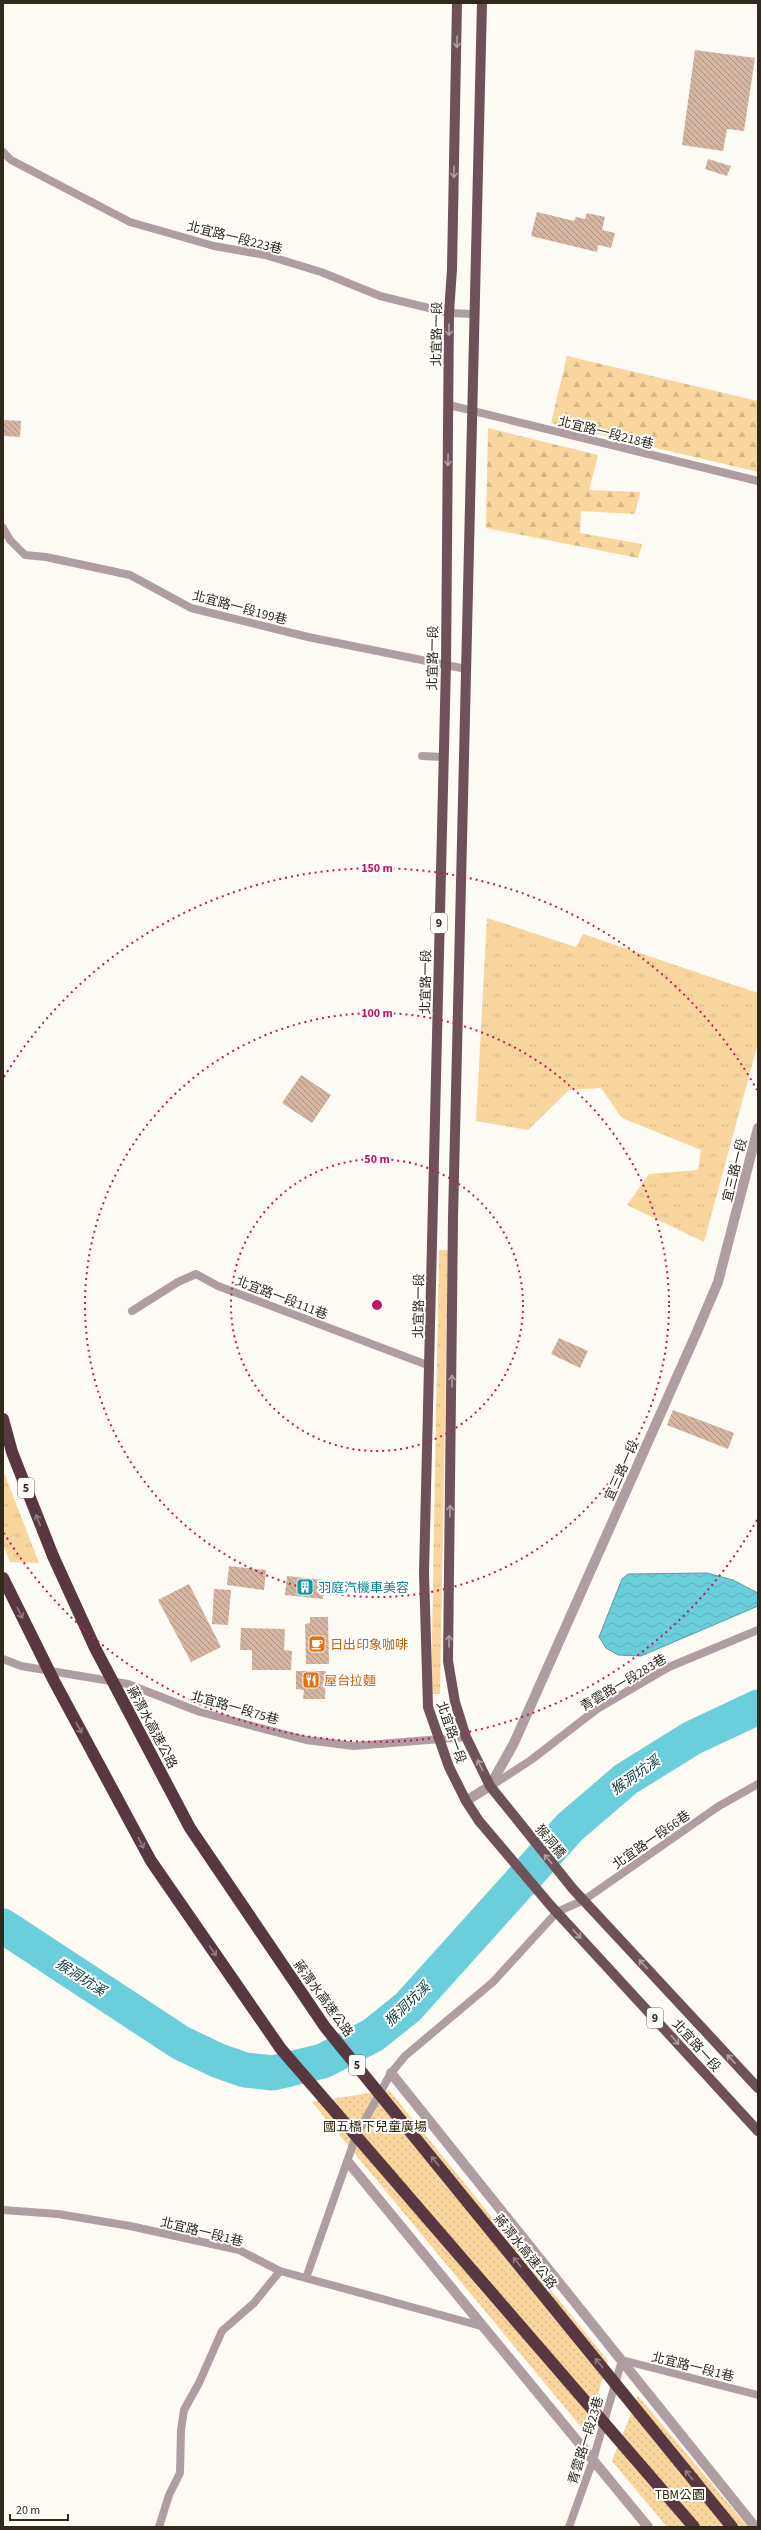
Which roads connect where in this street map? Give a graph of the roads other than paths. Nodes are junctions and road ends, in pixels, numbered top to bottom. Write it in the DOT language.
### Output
graph roads {
  1 [pos="458,3"];
  2 [pos="482,3"];
  3 [pos="3,152"];
  4 [pos="449,313"];
  5 [pos="474,314"];
  6 [pos="449,405"];
  7 [pos="470,412"];
  8 [pos="758,481"];
  9 [pos="3,528"];
  10 [pos="446,665"];
  11 [pos="466,669"];
  12 [pos="422,756"];
  13 [pos="443,757"];
  14 [pos="758,1128"];
  15 [pos="756,1150"];
  16 [pos="132,1311"];
  17 [pos="430,1366"];
  18 [pos="3,1418"];
  19 [pos="3,1578"];
  20 [pos="758,1630"];
  21 [pos="3,1658"];
  22 [pos="466,1737"];
  23 [pos="438,1740"];
  24 [pos="758,1784"];
  25 [pos="490,1786"];
  26 [pos="466,1801"];
  27 [pos="508,1810"];
  28 [pos="573,1889"];
  29 [pos="584,1900"];
  30 [pos="554,1909"];
  31 [pos="391,2073"];
  32 [pos="758,2088"];
  33 [pos="758,2132"];
  34 [pos="348,2162"];
  35 [pos="3,2210"];
  36 [pos="280,2271"];
  37 [pos="306,2278"];
  38 [pos="481,2326"];
  39 [pos="622,2360"];
  40 [pos="758,2395"];
  41 [pos="593,2460"];
  42 [pos="159,2527"];
  43 [pos="569,2527"];
  44 [pos="648,2527"];
  45 [pos="694,2527"];
  46 [pos="732,2527"];
  47 [pos="755,2527"];
  1 -- 4 [label="main road, 北宜路一段 / 9, one-way"];
  2 -- 5 [label="main road, 北宜路一段 / 9"];
  3 -- 4 [label="lane, 北宜路一段223巷"];
  4 -- 5 [label="lane, 北宜路一段223巷"];
  4 -- 6 [label="main road, 北宜路一段 / 9, one-way"];
  5 -- 7 [label="main road, 北宜路一段 / 9"];
  6 -- 7 [label="lane, 北宜路一段218巷"];
  6 -- 10 [label="main road, 北宜路一段 / 9, one-way"];
  7 -- 8 [label="lane, 北宜路一段218巷"];
  7 -- 11 [label="main road, 北宜路一段 / 9"];
  9 -- 10 [label="lane, 北宜路一段199巷"];
  10 -- 11 [label="lane, 北宜路一段199巷"];
  10 -- 13 [label="main road, 北宜路一段 / 9"];
  22 -- 11 [label="main road, 北宜路一段 / 9, one-way"];
  12 -- 13 [label="lane"];
  13 -- 17 [label="main road, 北宜路一段 / 9"];
  14 -- 15 [label="street, 宜三路一段"];
  15 -- 25 [label="street, 宜三路一段"];
  16 -- 17 [label="lane, 北宜路一段111巷"];
  17 -- 23 [label="main road, 北宜路一段 / 9"];
  46 -- 18 [label="highway, 蔣渭水高速公路 / 5, one-way, bridge"];
  19 -- 45 [label="highway, one-way, bridge"];
  20 -- 25 [label="lane, 青雲路一段283巷"];
  21 -- 23 [label="lane, 北宜路一段75巷"];
  22 -- 23 [label="lane, 北宜路一段75巷"];
  25 -- 22 [label="main road, 北宜路一段 / 9, one-way"];
  23 -- 26 [label="main road, 北宜路一段 / 9"];
  24 -- 29 [label="lane, 北宜路一段66巷"];
  25 -- 26 [label="street, 宜三路一段"];
  25 -- 27 [label="main road, 北宜路一段 / 9"];
  26 -- 30 [label="main road, 北宜路一段 / 9"];
  28 -- 27 [label="main road, 猴洞橋 / 9, one-way"];
  28 -- 29 [label="main road, 北宜路一段 / 9"];
  29 -- 30 [label="lane, 北宜路一段66巷"];
  32 -- 29 [label="main road, 北宜路一段 / 9, one-way"];
  30 -- 31 [label="lane"];
  30 -- 33 [label="main road, 北宜路一段 / 9, one-way"];
  31 -- 34 [label="lane"];
  31 -- 39 [label="street"];
  34 -- 37 [label="lane"];
  34 -- 38 [label="street"];
  35 -- 36 [label="lane, 北宜路一段1巷"];
  36 -- 37 [label="lane, 北宜路一段1巷"];
  36 -- 42 [label="lane"];
  37 -- 38 [label="lane, 北宜路一段1巷"];
  38 -- 41 [label="street"];
  39 -- 40 [label="lane, 北宜路一段1巷"];
  39 -- 41 [label="lane, 青雲路一段23巷"];
  39 -- 47 [label="street"];
  41 -- 43 [label="lane, 青雲路一段23巷"];
  41 -- 44 [label="street"];
}
